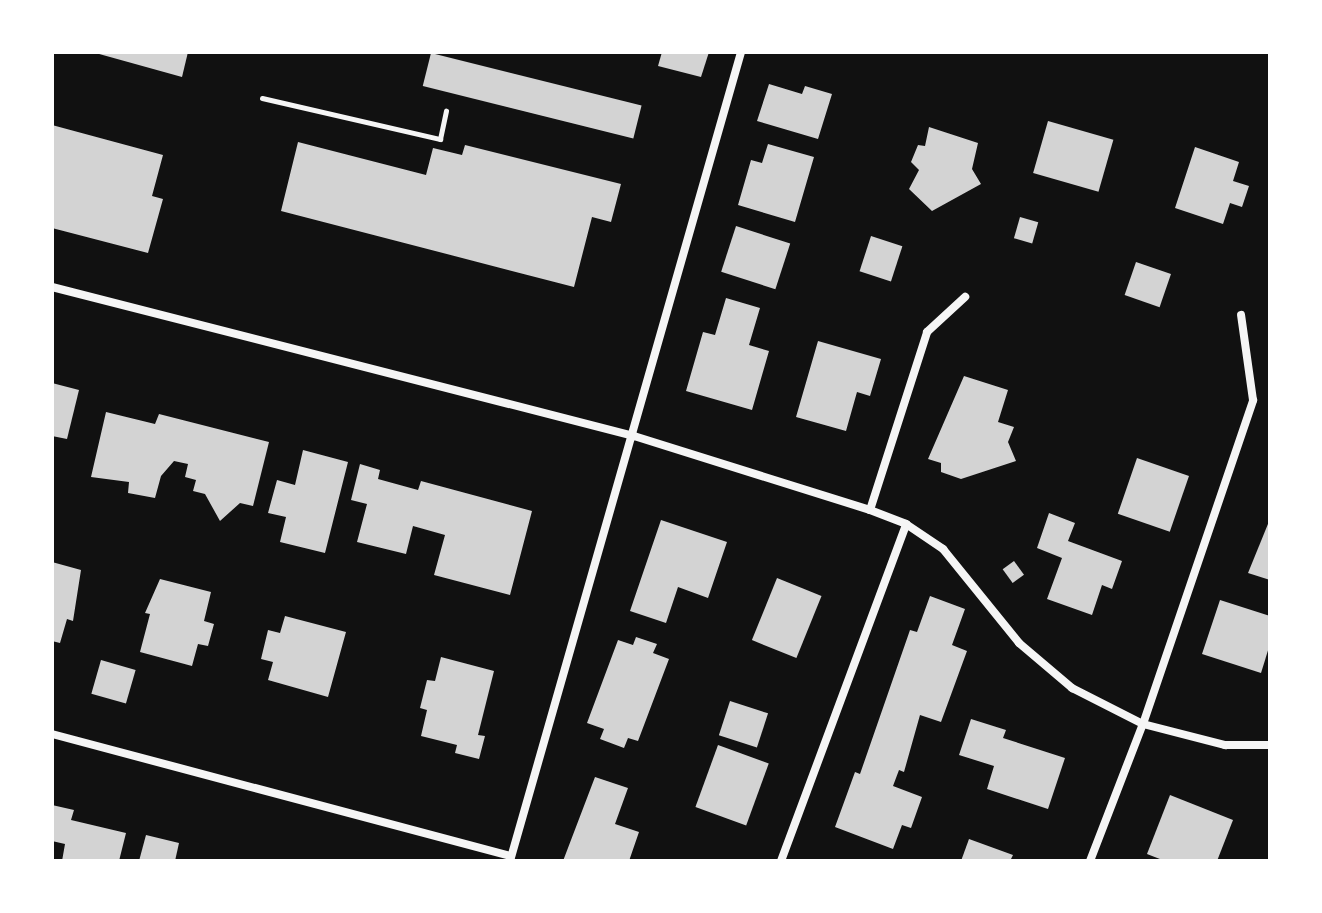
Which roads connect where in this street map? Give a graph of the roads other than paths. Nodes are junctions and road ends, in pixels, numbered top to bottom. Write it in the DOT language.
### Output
graph roads {
  1 [pos="741,52"];
  2 [pos="52,287"];
  3 [pos="965,297"];
  4 [pos="1241,315"];
  5 [pos="634,436"];
  6 [pos="870,510"];
  7 [pos="906,524"];
  8 [pos="1143,724"];
  9 [pos="52,734"];
  10 [pos="1270,745"];
  11 [pos="511,859"];
  12 [pos="781,861"];
  13 [pos="1090,861"];
  1 -- 5 [label="street"];
  2 -- 5 [label="street"];
  3 -- 6 [label="street"];
  4 -- 8 [label="street"];
  5 -- 6 [label="street"];
  5 -- 11 [label="street"];
  6 -- 7 [label="street"];
  7 -- 8 [label="street"];
  7 -- 12 [label="street"];
  8 -- 10 [label="street"];
  8 -- 13 [label="street"];
  9 -- 11 [label="street"];
}
